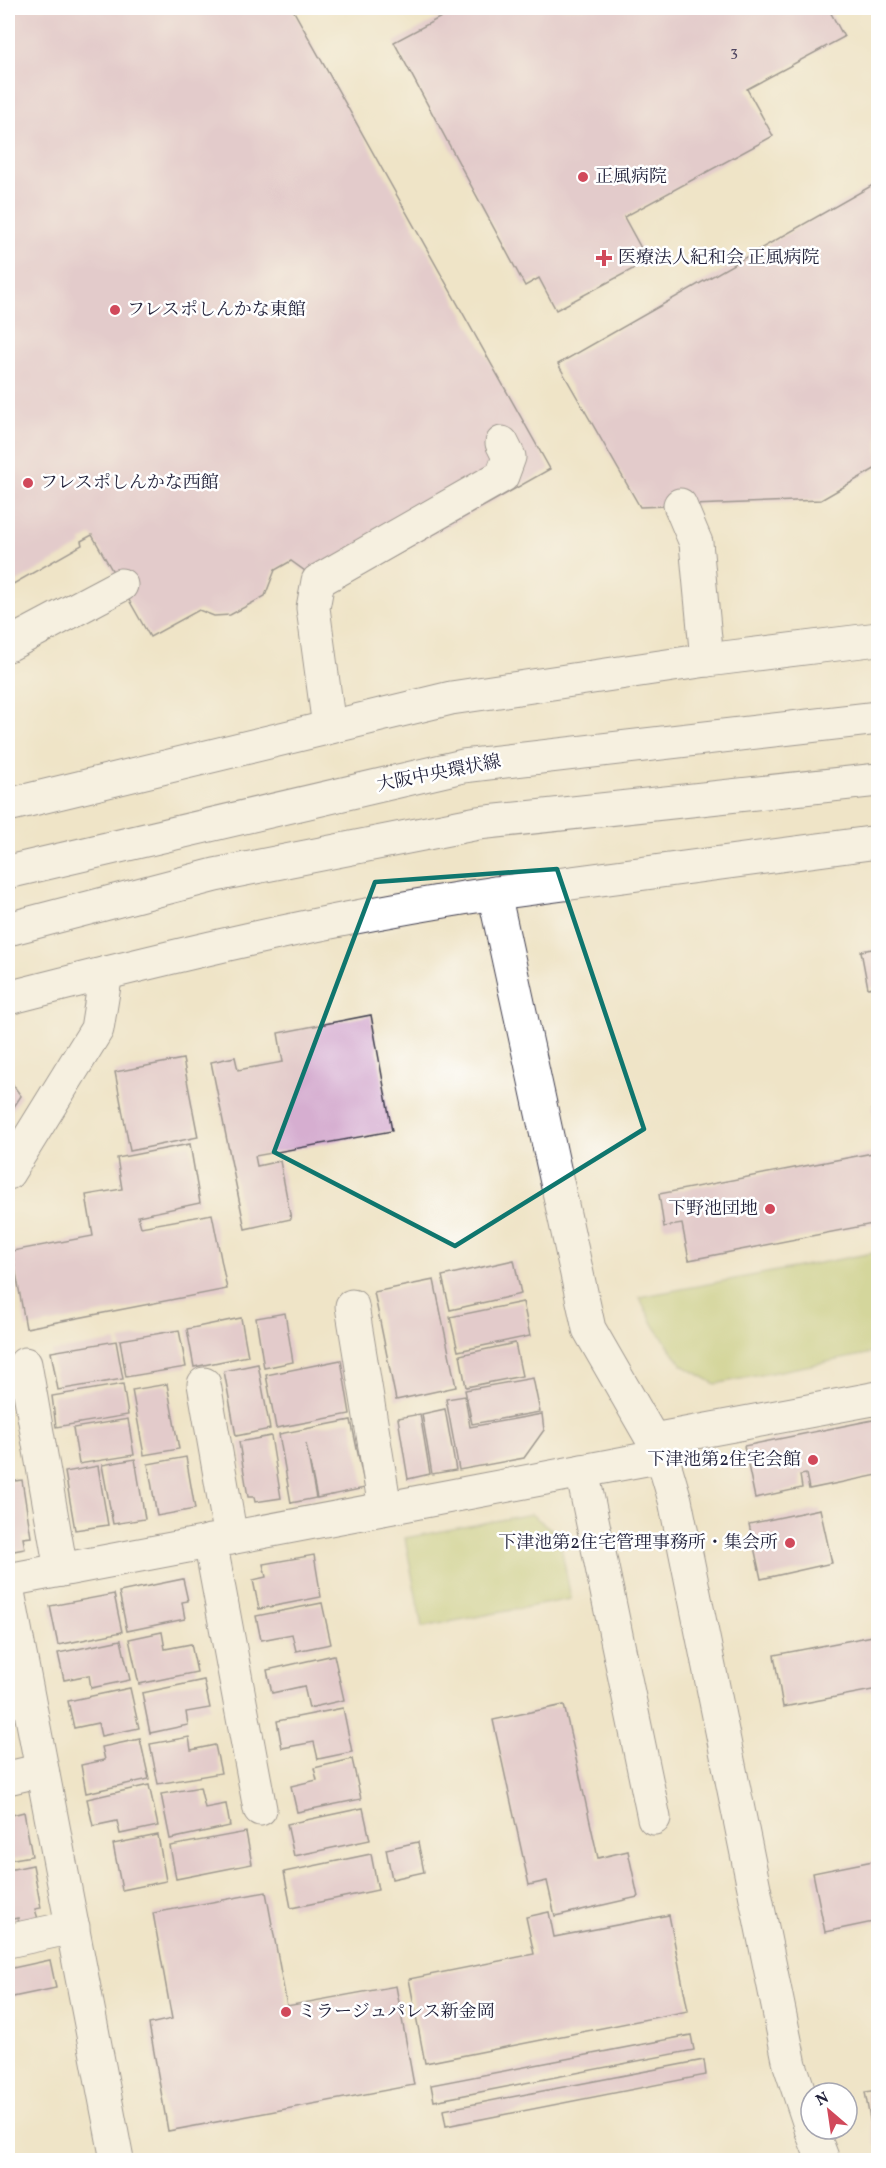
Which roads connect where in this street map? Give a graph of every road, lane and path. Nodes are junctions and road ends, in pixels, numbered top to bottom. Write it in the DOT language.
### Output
graph roads {
  1 [pos="502,443"];
  2 [pos="680,505"];
  3 [pos="121,585"];
  4 [pos="879,639"];
  5 [pos="8,645"];
  6 [pos="707,660"];
  7 [pos="879,718"];
  8 [pos="329,727"];
  9 [pos="879,780"];
  10 [pos="8,803"];
  11 [pos="879,842"];
  12 [pos="8,872"];
  13 [pos="494,894"];
  14 [pos="8,929"];
  15 [pos="106,973"];
  16 [pos="8,998"];
  17 [pos="8,1173"];
  18 [pos="352,1306"];
  19 [pos="25,1364"];
  20 [pos="204,1384"];
  21 [pos="879,1398"];
  22 [pos="657,1448"];
  23 [pos="582,1471"];
  24 [pos="385,1508"];
  25 [pos="221,1539"];
  26 [pos="61,1570"];
  27 [pos="8,1580"];
  28 [pos="8,1592"];
  29 [pos="42,1770"];
  30 [pos="8,1778"];
  31 [pos="260,1809"];
  32 [pos="654,1818"];
  33 [pos="73,1927"];
  34 [pos="8,1941"];
  35 [pos="799,2092"];
  36 [pos="816,2141"];
  37 [pos="117,2160"];
  38 [pos="823,2160"];
  1 -- 8 [label="main road"];
  2 -- 6 [label="main road"];
  3 -- 5 [label="main road"];
  4 -- 6 [label="main road"];
  6 -- 8 [label="main road"];
  7 -- 12 [label="main road, 大阪中央環状線"];
  8 -- 10 [label="main road"];
  9 -- 14 [label="main road"];
  11 -- 13 [label="main road"];
  13 -- 15 [label="main road"];
  13 -- 22 [label="main road"];
  15 -- 16 [label="main road"];
  15 -- 17 [label="main road"];
  18 -- 24 [label="main road"];
  19 -- 26 [label="main road"];
  20 -- 25 [label="main road"];
  21 -- 22 [label="main road"];
  22 -- 23 [label="main road"];
  22 -- 35 [label="main road"];
  23 -- 24 [label="main road"];
  23 -- 32 [label="main road"];
  24 -- 25 [label="main road"];
  25 -- 26 [label="main road"];
  25 -- 31 [label="main road"];
  26 -- 27 [label="main road"];
  28 -- 29 [label="main road"];
  29 -- 30 [label="main road"];
  29 -- 33 [label="main road"];
  33 -- 34 [label="main road"];
  33 -- 37 [label="main road"];
  36 -- 38 [label="main road"];
}
